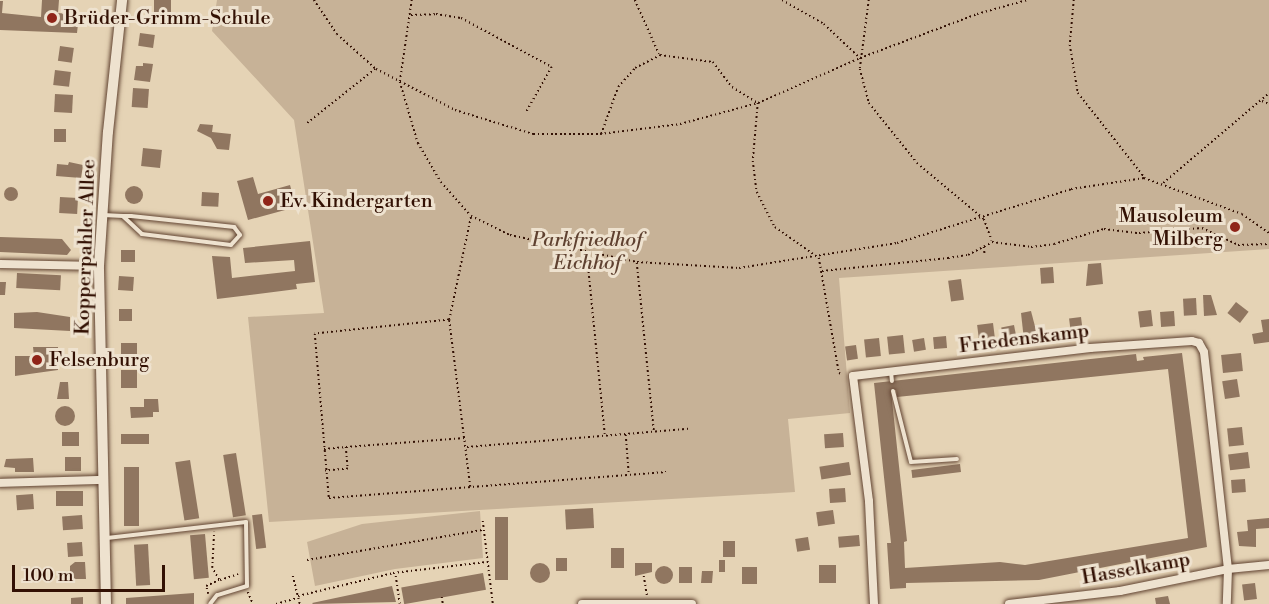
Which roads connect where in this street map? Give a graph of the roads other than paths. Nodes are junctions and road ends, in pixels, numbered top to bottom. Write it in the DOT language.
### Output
graph roads {
  1 [pos="122,0"];
  2 [pos="102,215"];
  3 [pos="123,216"];
  4 [pos="0,264"];
  5 [pos="99,266"];
  6 [pos="891,371"];
  7 [pos="892,381"];
  8 [pos="893,391"];
  9 [pos="957,459"];
  10 [pos="102,480"];
  11 [pos="0,483"];
  12 [pos="104,538"];
  13 [pos="1269,566"];
  14 [pos="1228,569"];
  15 [pos="210,602"];
  16 [pos="106,604"];
  17 [pos="582,604"];
  18 [pos="692,604"];
  19 [pos="874,604"];
  20 [pos="1009,604"];
  21 [pos="1227,604"];
  1 -- 2 [label="street, Kopperpahler Allee"];
  2 -- 3 [label="lane"];
  2 -- 5 [label="street, Kopperpahler Allee"];
  3 -- 3 [label="lane"];
  4 -- 5 [label="street"];
  5 -- 10 [label="street, Kopperpahler Allee"];
  6 -- 7 [label="lane"];
  6 -- 14 [label="street, Friedenskamp"];
  6 -- 19 [label="street, Friedenskamp"];
  8 -- 9 [label="lane"];
  10 -- 11 [label="street"];
  10 -- 12 [label="street, Kopperpahler Allee"];
  12 -- 15 [label="lane"];
  12 -- 16 [label="street, Kopperpahler Allee"];
  13 -- 14 [label="street, Hasselkamp"];
  14 -- 20 [label="street, Hasselkamp"];
  14 -- 21 [label="street"];
  17 -- 18 [label="street"];
}
